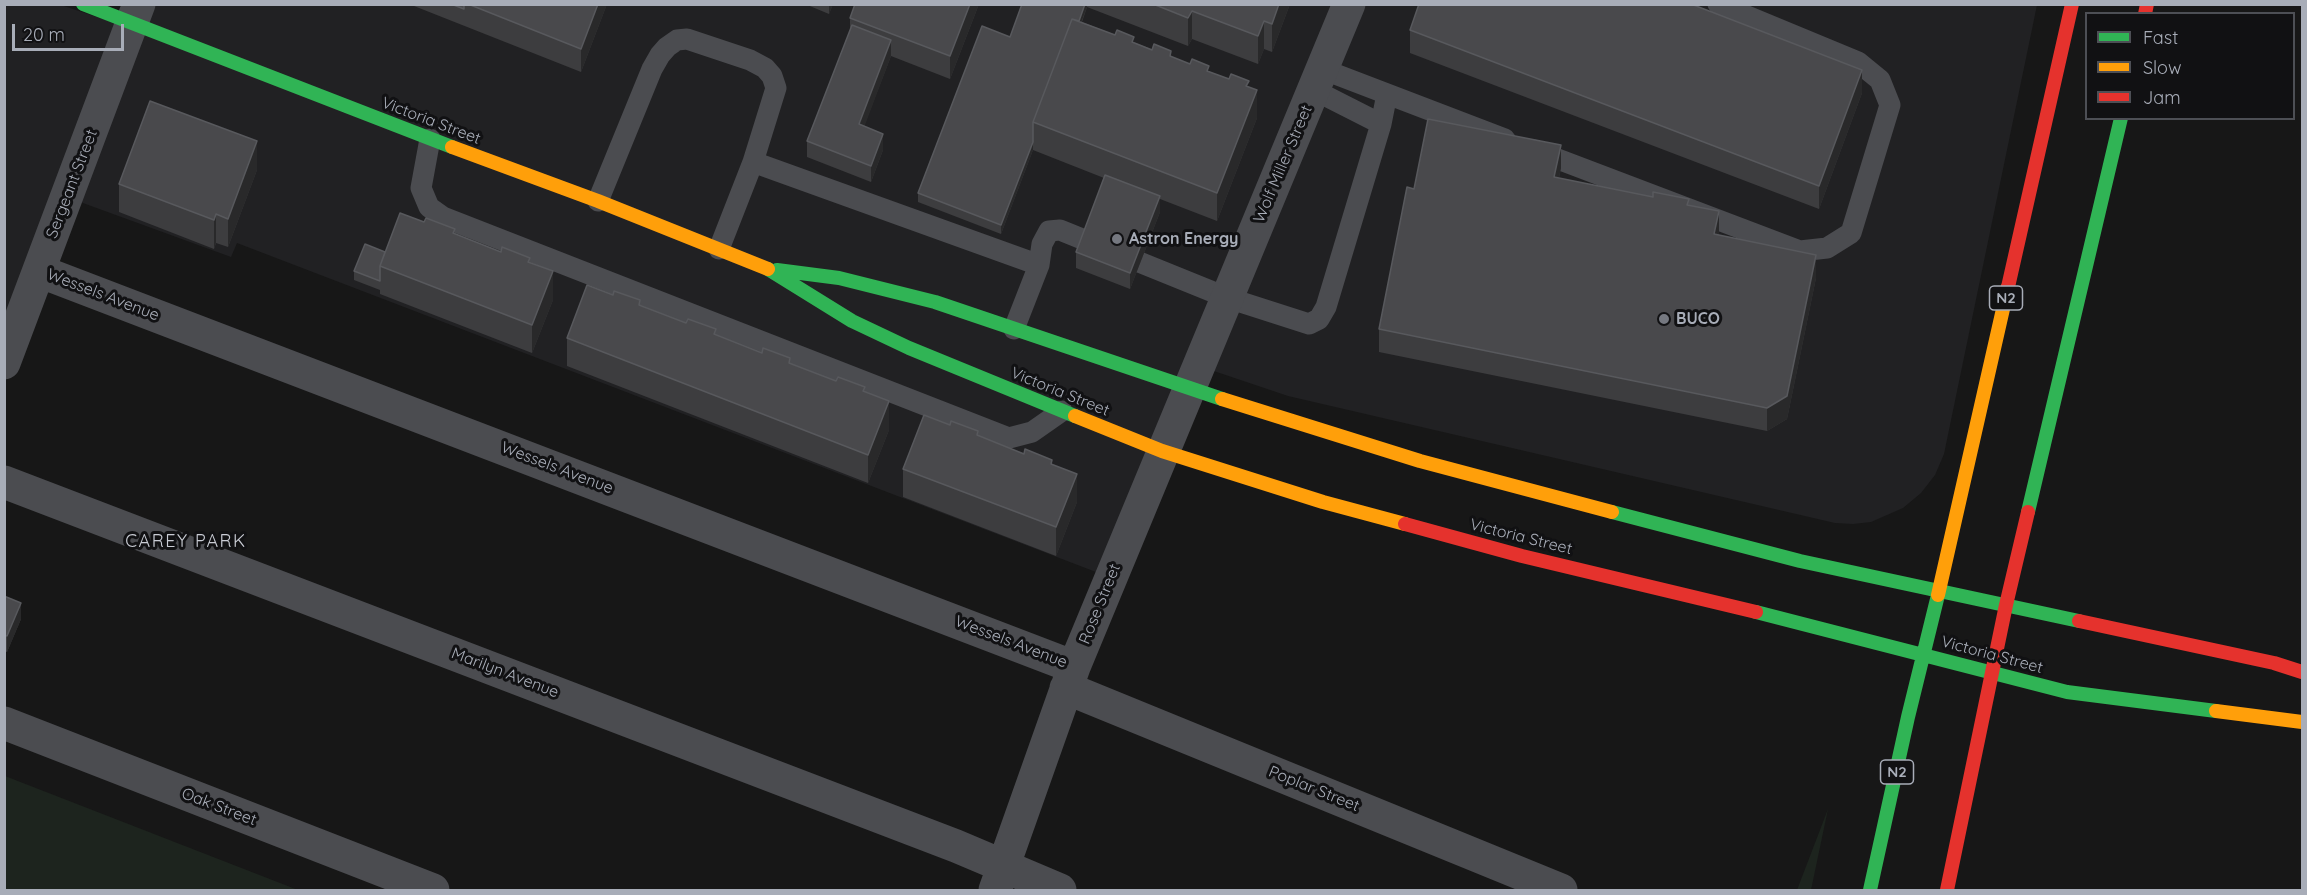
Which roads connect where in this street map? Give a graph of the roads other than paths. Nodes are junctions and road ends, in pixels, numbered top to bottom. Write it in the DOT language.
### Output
graph roads {
  1 [pos="83,4"];
  2 [pos="1349,4"];
  3 [pos="1718,4"];
  4 [pos="2072,4"];
  5 [pos="135,14"];
  6 [pos="1318,79"];
  7 [pos="1387,94"];
  8 [pos="2121,120"];
  9 [pos="1381,124"];
  10 [pos="430,139"];
  11 [pos="753,162"];
  12 [pos="598,201"];
  13 [pos="719,249"];
  14 [pos="1039,265"];
  15 [pos="768,269"];
  16 [pos="39,271"];
  17 [pos="1228,298"];
  18 [pos="1014,329"];
  19 [pos="4,363"];
  20 [pos="1190,389"];
  21 [pos="1062,411"];
  22 [pos="1162,451"];
  23 [pos="4,482"];
  24 [pos="1938,591"];
  25 [pos="2006,605"];
  26 [pos="1925,654"];
  27 [pos="2302,672"];
  28 [pos="1993,673"];
  29 [pos="1070,677"];
  30 [pos="2302,722"];
  31 [pos="4,723"];
  32 [pos="999,879"];
  33 [pos="433,891"];
  34 [pos="1060,891"];
  35 [pos="1561,891"];
  36 [pos="1870,891"];
  37 [pos="1947,891"];
  1 -- 5 [label="main road, Victoria Street"];
  2 -- 6 [label="street, Wolf Miller Street"];
  3 -- 7 [label="lane"];
  4 -- 24 [label="main road, N2"];
  5 -- 10 [label="main road, Victoria Street"];
  5 -- 16 [label="street, Sergeant Street"];
  6 -- 7 [label="lane"];
  6 -- 9 [label="lane"];
  6 -- 17 [label="street, Wolf Miller Street"];
  7 -- 9 [label="lane"];
  8 -- 25 [label="main road"];
  9 -- 17 [label="lane"];
  10 -- 12 [label="main road, Victoria Street"];
  10 -- 21 [label="lane"];
  11 -- 12 [label="lane"];
  11 -- 13 [label="lane"];
  11 -- 14 [label="lane"];
  12 -- 13 [label="main road, Victoria Street"];
  13 -- 15 [label="main road, Victoria Street"];
  14 -- 17 [label="lane"];
  14 -- 18 [label="lane"];
  15 -- 18 [label="main road, Victoria Street"];
  15 -- 21 [label="main road, Victoria Street"];
  16 -- 19 [label="street, Sergeant Street"];
  16 -- 29 [label="street, Wessels Avenue"];
  17 -- 20 [label="street, Wolf Miller Street"];
  18 -- 20 [label="main road, Victoria Street"];
  20 -- 22 [label="street, Rose Street"];
  20 -- 24 [label="main road, Victoria Street"];
  21 -- 22 [label="main road, Victoria Street"];
  22 -- 26 [label="main road, Victoria Street"];
  22 -- 29 [label="street, Rose Street"];
  23 -- 32 [label="street, Marilyn Avenue"];
  24 -- 25 [label="main road, Victoria Street"];
  24 -- 26 [label="main road, N2"];
  25 -- 27 [label="main road, Victoria Street"];
  25 -- 28 [label="main road"];
  26 -- 28 [label="main road, Victoria Street"];
  26 -- 36 [label="main road, N2"];
  28 -- 30 [label="main road, Victoria Street"];
  28 -- 37 [label="main road"];
  29 -- 32 [label="street, Rose Street"];
  29 -- 35 [label="street, Poplar Street"];
  31 -- 33 [label="street, Oak Street"];
  32 -- 34 [label="street, Marilyn Avenue"];
}
